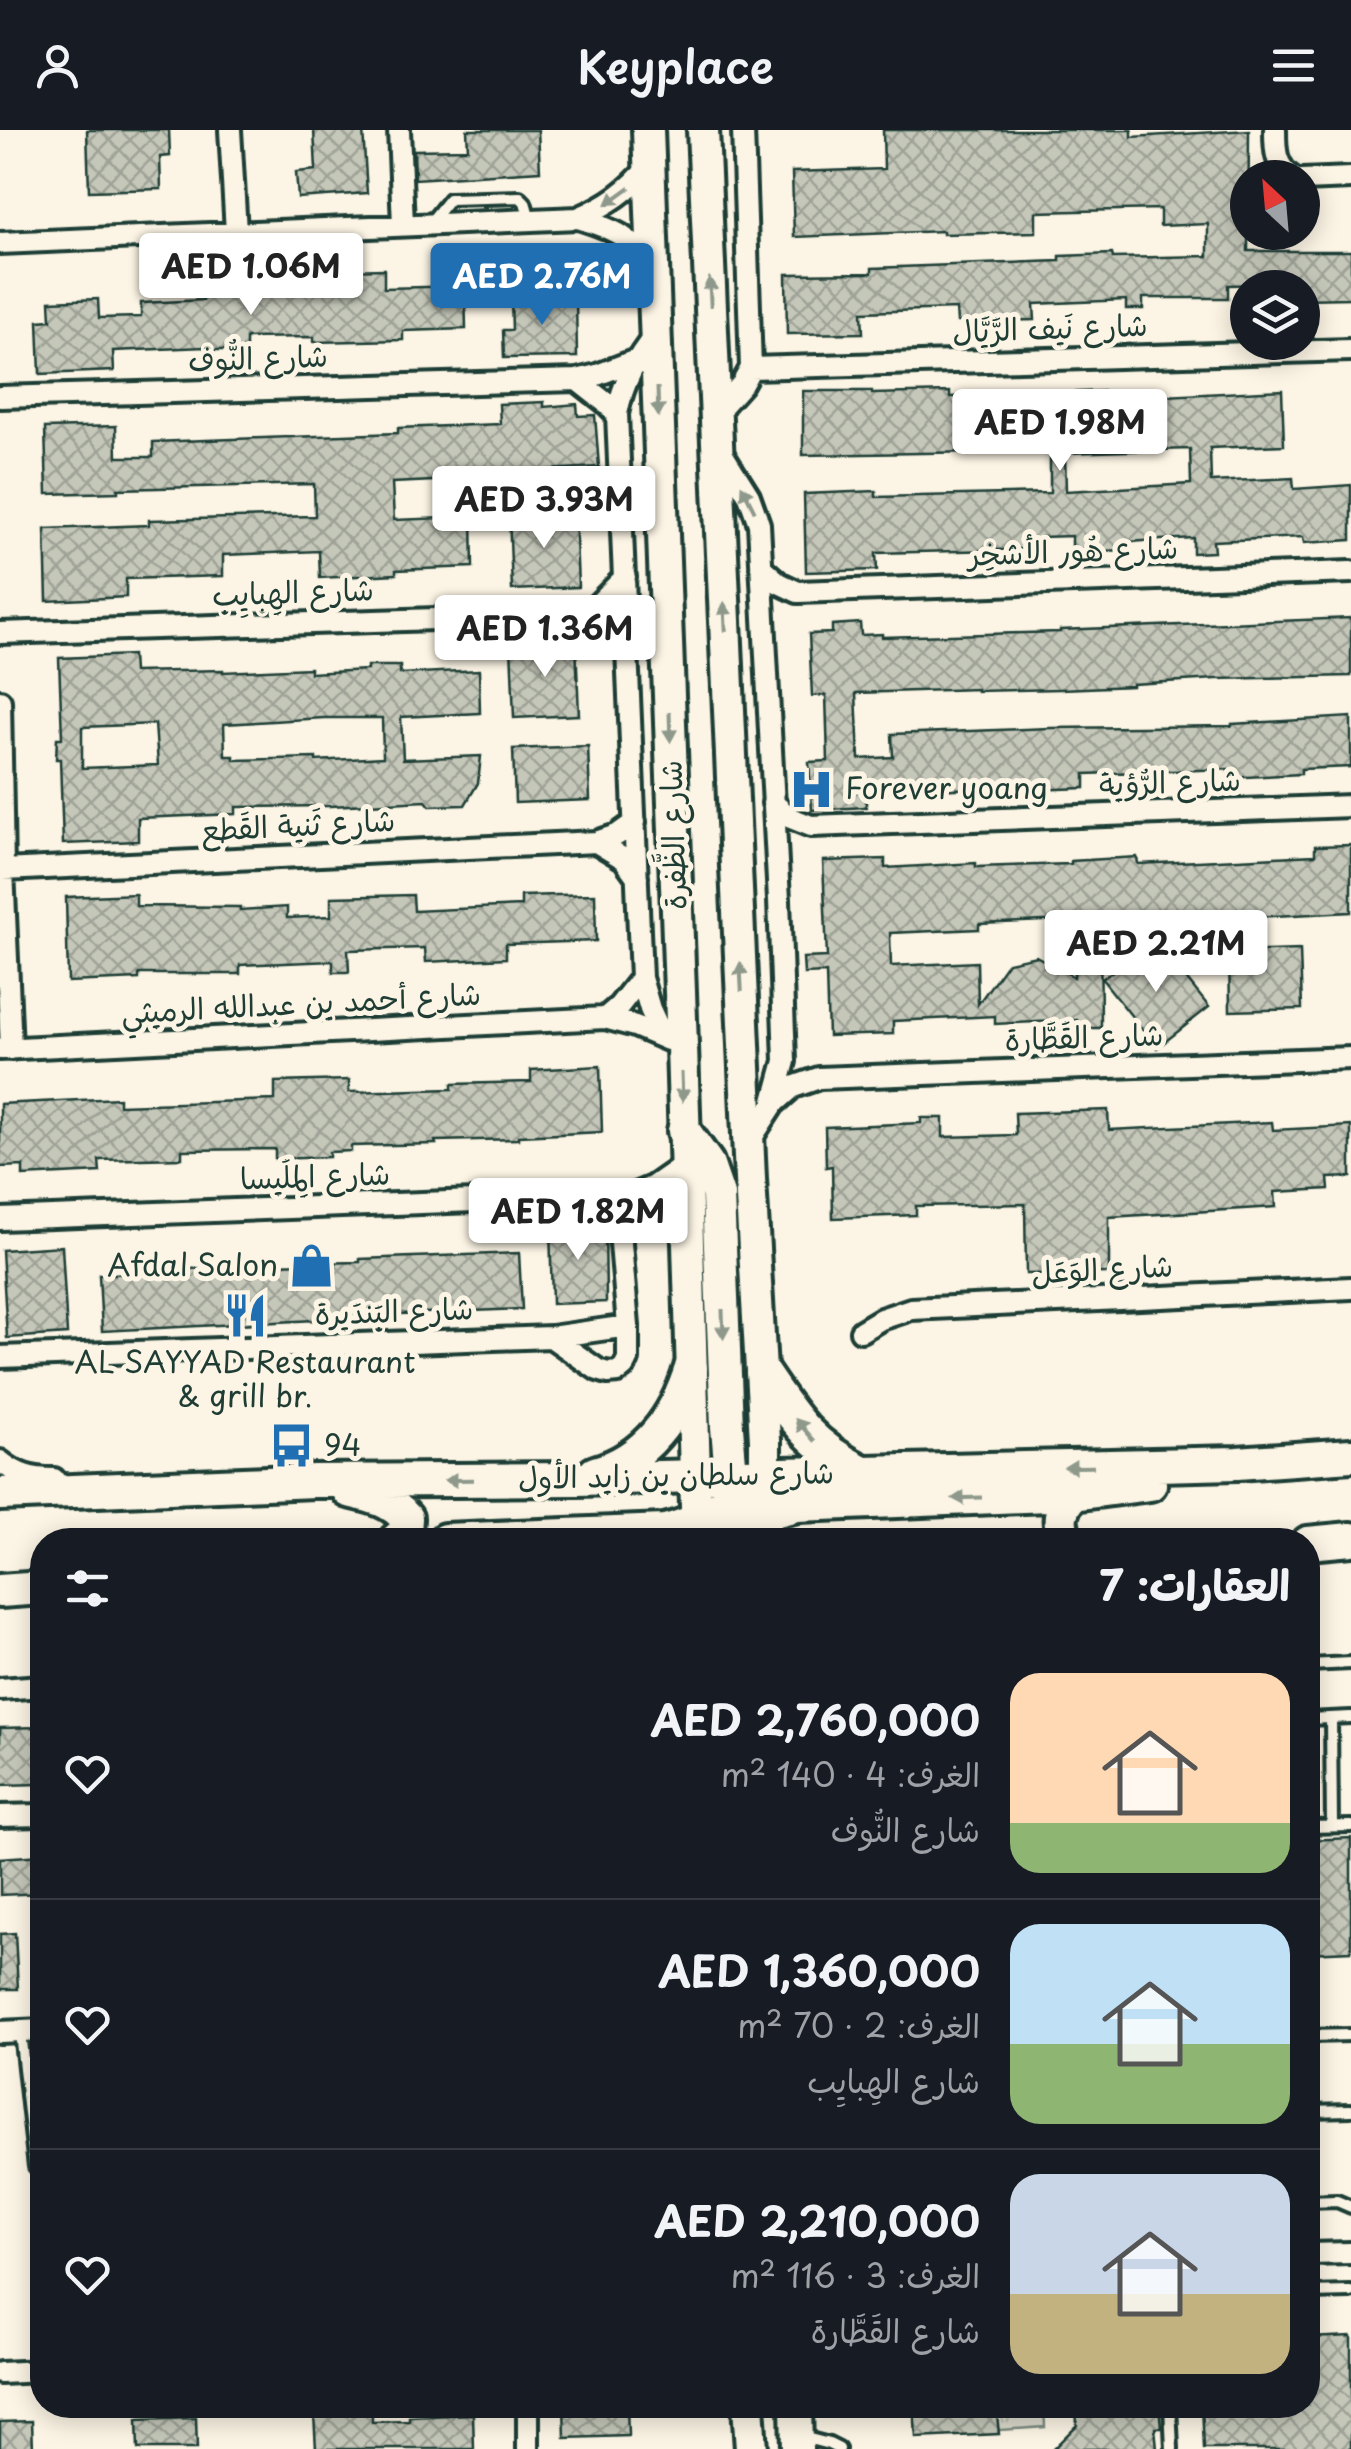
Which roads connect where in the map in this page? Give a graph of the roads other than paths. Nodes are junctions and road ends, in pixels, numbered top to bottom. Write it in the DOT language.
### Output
graph roads {
  1 [pos="230,130"];
  2 [pos="400,130"];
  3 [pos="703,130"];
  4 [pos="742,130"];
  5 [pos="1274,130"];
  6 [pos="645,142"];
  7 [pos="1277,160"];
  8 [pos="1351,178"];
  9 [pos="1320,179"];
  10 [pos="578,218"];
  11 [pos="404,225"];
  12 [pos="236,232"];
  13 [pos="0,243"];
  14 [pos="653,266"];
  15 [pos="656,334"];
  16 [pos="1351,350"];
  17 [pos="636,360"];
  18 [pos="751,368"];
  19 [pos="577,380"];
  20 [pos="0,397"];
  21 [pos="716,413"];
  22 [pos="617,414"];
  23 [pos="717,445"];
  24 [pos="761,568"];
  25 [pos="1351,572"];
  26 [pos="625,577"];
  27 [pos="798,592"];
  28 [pos="588,614"];
  29 [pos="763,624"];
  30 [pos="0,633"];
  31 [pos="627,642"];
  32 [pos="0,701"];
  33 [pos="773,803"];
  34 [pos="1351,806"];
  35 [pos="635,822"];
  36 [pos="812,826"];
  37 [pos="596,842"];
  38 [pos="776,856"];
  39 [pos="3,870"];
  40 [pos="637,877"];
  41 [pos="641,978"];
  42 [pos="605,1018"];
  43 [pos="784,1032"];
  44 [pos="672,1041"];
  45 [pos="5,1049"];
  46 [pos="1351,1058"];
  47 [pos="819,1078"];
  48 [pos="773,1105"];
  49 [pos="748,1144"];
  50 [pos="684,1148"];
  51 [pos="625,1196"];
  52 [pos="0,1219"];
  53 [pos="688,1225"];
  54 [pos="1351,1288"];
  55 [pos="628,1326"];
  56 [pos="862,1331"];
  57 [pos="551,1337"];
  58 [pos="0,1358"];
  59 [pos="691,1368"];
  60 [pos="762,1372"];
  61 [pos="1351,1454"];
  62 [pos="0,1461"];
  63 [pos="1236,1463"];
  64 [pos="863,1472"];
  65 [pos="765,1473"];
  66 [pos="696,1476"];
  67 [pos="577,1478"];
  68 [pos="314,1481"];
  69 [pos="196,1486"];
  70 [pos="0,1494"];
  71 [pos="1073,1494"];
  72 [pos="731,1523"];
  73 [pos="405,1528"];
  74 [pos="690,1528"];
  75 [pos="1062,1528"];
  76 [pos="1351,1539"];
  77 [pos="1320,1541"];
  78 [pos="30,1589"];
  79 [pos="0,1590"];
  80 [pos="1351,1663"];
  81 [pos="1320,1664"];
  82 [pos="30,1687"];
  83 [pos="0,1689"];
  84 [pos="1351,1717"];
  85 [pos="1320,1718"];
  86 [pos="1331,1718"];
  87 [pos="30,1815"];
  88 [pos="0,1816"];
  89 [pos="1320,1826"];
  90 [pos="1332,1826"];
  91 [pos="1351,1826"];
  92 [pos="10,2031"];
  93 [pos="1351,2035"];
  94 [pos="1320,2036"];
  95 [pos="1351,2110"];
  96 [pos="1320,2111"];
  97 [pos="30,2135"];
  98 [pos="1320,2202"];
  99 [pos="1351,2207"];
  100 [pos="1351,2252"];
  101 [pos="1320,2253"];
  102 [pos="1351,2292"];
  103 [pos="1320,2293"];
  104 [pos="30,2372"];
  105 [pos="0,2373"];
  106 [pos="528,2418"];
  107 [pos="749,2418"];
  108 [pos="796,2418"];
  109 [pos="1171,2418"];
  110 [pos="797,2443"];
  111 [pos="528,2449"];
  112 [pos="751,2449"];
  113 [pos="839,2449"];
  114 [pos="1172,2449"];
  1 -- 12 [label="street"];
  2 -- 11 [label="street"];
  21 -- 3 [label="main road, شارع الظَّفرة, one-way"];
  4 -- 18 [label="street"];
  5 -- 7 [label="street"];
  6 -- 10 [label="street, one-way"];
  6 -- 14 [label="main road, شارع الظَّفرة"];
  8 -- 9 [label="street"];
  10 -- 11 [label="street"];
  10 -- 14 [label="street"];
  11 -- 12 [label="street"];
  12 -- 13 [label="street"];
  14 -- 15 [label="main road, شارع الظَّفرة"];
  15 -- 17 [label="street"];
  15 -- 44 [label="main road, شارع الظَّفرة, one-way"];
  16 -- 18 [label="street, شارع نَيف الرَّيَّال"];
  17 -- 19 [label="street, شارع النُّوف"];
  17 -- 22 [label="street"];
  18 -- 21 [label="street"];
  19 -- 20 [label="street, شارع النُّوف"];
  19 -- 22 [label="street"];
  21 -- 23 [label="main road, شارع الظَّفرة"];
  22 -- 26 [label="street"];
  24 -- 23 [label="street, شارع الظَّفرة, one-way"];
  49 -- 23 [label="main road, شارع الظَّفرة, one-way"];
  24 -- 27 [label="street"];
  24 -- 29 [label="street, شارع الظَّفرة"];
  25 -- 27 [label="street, شارع هُور الأشخِر"];
  26 -- 28 [label="street"];
  26 -- 31 [label="street"];
  27 -- 29 [label="street"];
  28 -- 30 [label="street, شارع الهِبايِب"];
  28 -- 31 [label="street"];
  29 -- 33 [label="street, شارع الظَّفرة"];
  31 -- 35 [label="street"];
  32 -- 39 [label="street"];
  33 -- 36 [label="street"];
  33 -- 38 [label="street, شارع الظَّفرة"];
  34 -- 36 [label="street, شارع الرُّؤية"];
  35 -- 37 [label="street, شارع ثَنية القَطع"];
  35 -- 40 [label="street"];
  36 -- 38 [label="street"];
  37 -- 39 [label="street, شارع ثَنية القَطع"];
  37 -- 40 [label="street"];
  38 -- 43 [label="street, شارع الظَّفرة"];
  39 -- 45 [label="street"];
  40 -- 41 [label="street"];
  41 -- 42 [label="street"];
  41 -- 44 [label="street"];
  42 -- 44 [label="street, شارع أحمد بن عبدالله الرميثي"];
  42 -- 45 [label="street, شارع أحمد بن عبدالله الرميثي"];
  43 -- 47 [label="street"];
  43 -- 48 [label="street, شارع الظَّفرة"];
  44 -- 50 [label="main road, شارع الظَّفرة, one-way"];
  46 -- 47 [label="street, شارع القَطَّارة"];
  47 -- 48 [label="street, شارع القَطَّارة"];
  48 -- 49 [label="street, شارع الظَّفرة"];
  49 -- 60 [label="main road, شارع الظَّفرة"];
  50 -- 51 [label="street, شارع المِلَيسا"];
  50 -- 53 [label="main road, شارع الظَّفرة"];
  50 -- 72 [label="main road, one-way"];
  51 -- 52 [label="street, شارع المِلَيسا"];
  51 -- 53 [label="street, شارع المِلَيسا"];
  51 -- 55 [label="street"];
  53 -- 59 [label="main road, شارع الظَّفرة"];
  54 -- 56 [label="street, شارع الوَعَل"];
  55 -- 57 [label="street, شارع البَندَيرة"];
  55 -- 57 [label="street"];
  57 -- 58 [label="street, شارع البَندَيرة"];
  59 -- 66 [label="main road, شارع الظَّفرة"];
  59 -- 67 [label="main road"];
  64 -- 60 [label="main road, one-way"];
  60 -- 65 [label="main road, شارع الظَّفرة"];
  61 -- 63 [label="main road, شارع سلطان بن زايد الأول"];
  62 -- 69 [label="street"];
  63 -- 64 [label="main road, شارع سلطان بن زايد الأول, one-way"];
  63 -- 71 [label="main road"];
  64 -- 65 [label="main road, شارع سلطان بن زايد الأول"];
  65 -- 72 [label="main road, شارع سلطان بن زايد الأول"];
  66 -- 67 [label="main road, شارع سلطان بن زايد الأول"];
  66 -- 72 [label="main road, شارع سلطان بن زايد الأول"];
  66 -- 72 [label="main road, شارع الظَّفرة"];
  67 -- 68 [label="main road, شارع سلطان بن زايد الأول, one-way"];
  68 -- 69 [label="main road, شارع سلطان بن زايد الأول"];
  68 -- 73 [label="main road"];
  69 -- 70 [label="main road, شارع سلطان بن زايد الأول"];
  71 -- 72 [label="main road, one-way"];
  71 -- 75 [label="main road"];
  72 -- 74 [label="main road"];
  76 -- 77 [label="main road"];
  78 -- 79 [label="main road"];
  80 -- 81 [label="lane"];
  82 -- 83 [label="street"];
  84 -- 86 [label="lane"];
  85 -- 86 [label="lane"];
  86 -- 90 [label="lane"];
  87 -- 88 [label="street"];
  89 -- 90 [label="lane"];
  90 -- 91 [label="lane"];
  92 -- 97 [label="lane"];
  93 -- 94 [label="lane"];
  95 -- 96 [label="lane"];
  98 -- 99 [label="lane"];
  100 -- 101 [label="street"];
  102 -- 103 [label="lane"];
  104 -- 105 [label="street"];
  106 -- 111 [label="street"];
  107 -- 112 [label="main road"];
  108 -- 110 [label="main road"];
  109 -- 114 [label="lane"];
  110 -- 113 [label="lane"];
}
